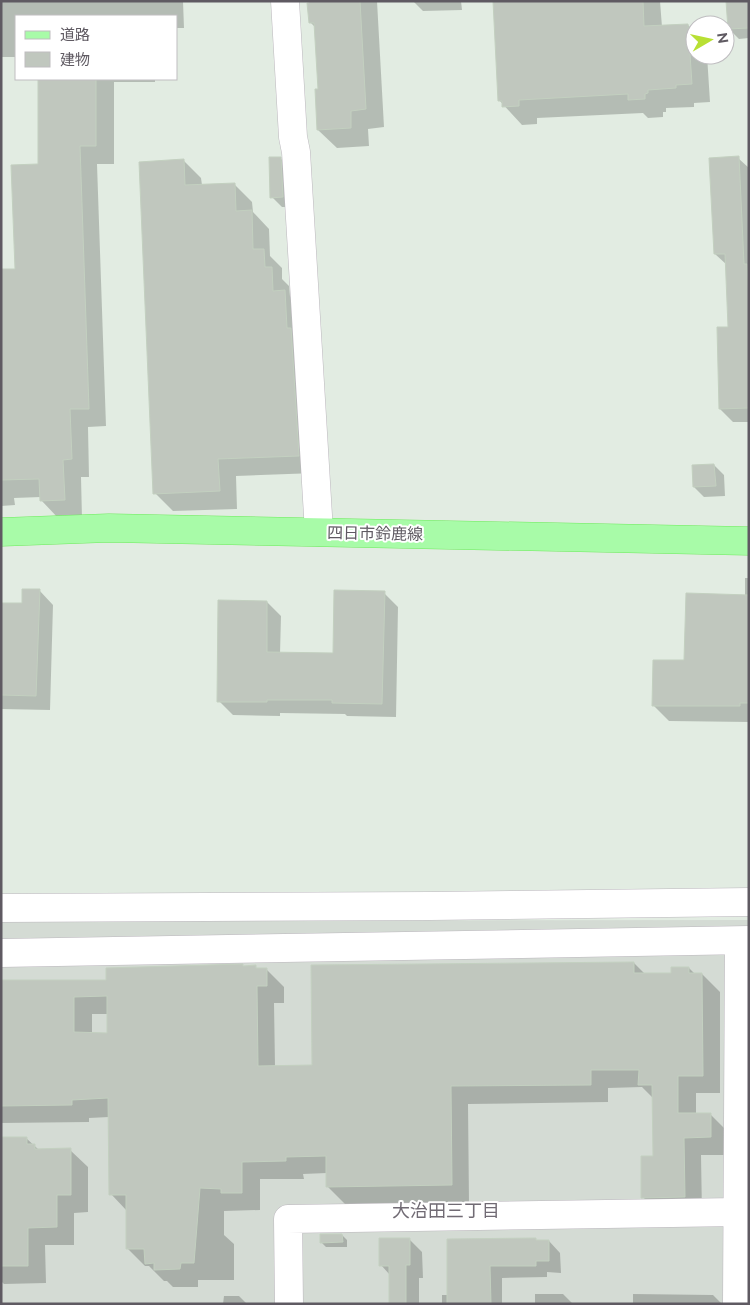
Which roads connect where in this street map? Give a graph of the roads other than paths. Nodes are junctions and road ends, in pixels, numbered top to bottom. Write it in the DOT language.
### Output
graph roads {
  1 [pos="285,1"];
  2 [pos="1,532"];
  3 [pos="319,532"];
  4 [pos="749,541"];
  5 [pos="749,902"];
  6 [pos="1,908"];
  7 [pos="744,940"];
  8 [pos="1,953"];
  9 [pos="737,1212"];
  10 [pos="289,1304"];
  11 [pos="737,1304"];
  1 -- 3 [label="street"];
  2 -- 3 [label="main road, 四日市鈴鹿線"];
  3 -- 4 [label="main road, 四日市鈴鹿線"];
  5 -- 6 [label="street"];
  7 -- 8 [label="street"];
  7 -- 9 [label="street"];
  9 -- 10 [label="street"];
  9 -- 11 [label="street"];
}
